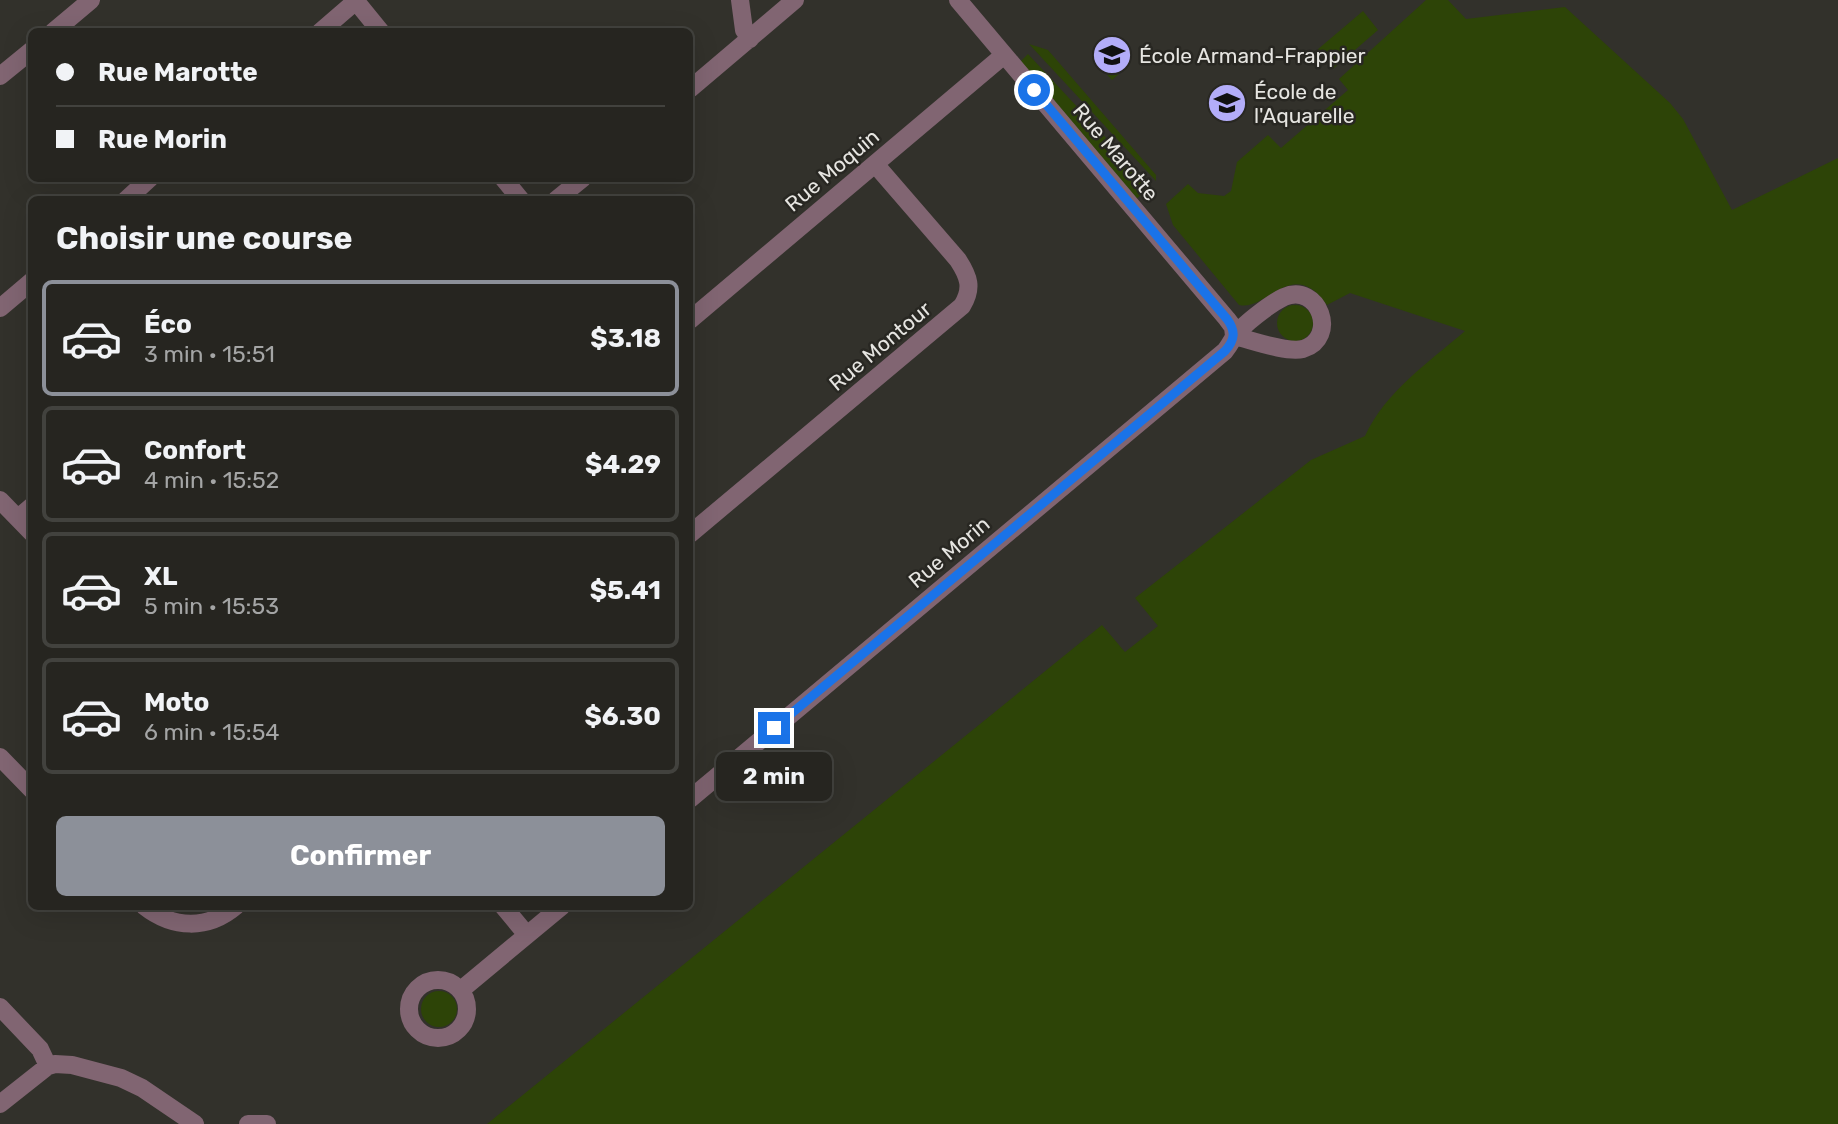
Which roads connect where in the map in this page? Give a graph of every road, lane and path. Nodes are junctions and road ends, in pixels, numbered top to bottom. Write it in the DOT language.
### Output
graph roads {
  1 [pos="91,0"];
  2 [pos="355,0"];
  3 [pos="740,0"];
  4 [pos="795,0"];
  5 [pos="958,0"];
  6 [pos="58,28"];
  7 [pos="324,28"];
  8 [pos="378,28"];
  9 [pos="750,39"];
  10 [pos="28,53"];
  11 [pos="1004,55"];
  12 [pos="0,76"];
  13 [pos="693,86"];
  14 [pos="875,164"];
  15 [pos="146,182"];
  16 [pos="506,182"];
  17 [pos="578,182"];
  18 [pos="130,196"];
  19 [pos="518,196"];
  20 [pos="561,196"];
  21 [pos="28,284"];
  22 [pos="0,308"];
  23 [pos="693,317"];
  24 [pos="1234,336"];
  25 [pos="0,500"];
  26 [pos="24,512"];
  27 [pos="693,531"];
  28 [pos="0,757"];
  29 [pos="28,786"];
  30 [pos="693,796"];
  31 [pos="150,910"];
  32 [pos="231,910"];
  33 [pos="506,910"];
  34 [pos="557,910"];
  35 [pos="527,935"];
  36 [pos="461,990"];
  37 [pos="0,1007"];
  38 [pos="48,1066"];
  39 [pos="0,1104"];
  40 [pos="195,1124"];
  41 [pos="248,1124"];
  42 [pos="267,1124"];
  1 -- 6 [label="street"];
  2 -- 7 [label="street"];
  2 -- 8 [label="street"];
  3 -- 9 [label="street"];
  4 -- 9 [label="street"];
  5 -- 11 [label="street, Rue Marotte"];
  9 -- 13 [label="street"];
  10 -- 12 [label="street"];
  11 -- 14 [label="street, Rue Moquin"];
  11 -- 24 [label="street, Rue Marotte"];
  14 -- 23 [label="street, Rue Moquin"];
  14 -- 27 [label="street, Rue Montour"];
  15 -- 18 [label="street"];
  16 -- 19 [label="street"];
  17 -- 20 [label="street"];
  21 -- 22 [label="street"];
  24 -- 24 [label="street, Rue Morin"];
  24 -- 30 [label="street, Rue Morin"];
  25 -- 26 [label="street"];
  28 -- 29 [label="street"];
  31 -- 32 [label="street"];
  33 -- 35 [label="street"];
  34 -- 35 [label="street"];
  35 -- 36 [label="street"];
  37 -- 38 [label="street"];
  38 -- 39 [label="street"];
  38 -- 40 [label="street"];
  41 -- 42 [label="street"];
}
